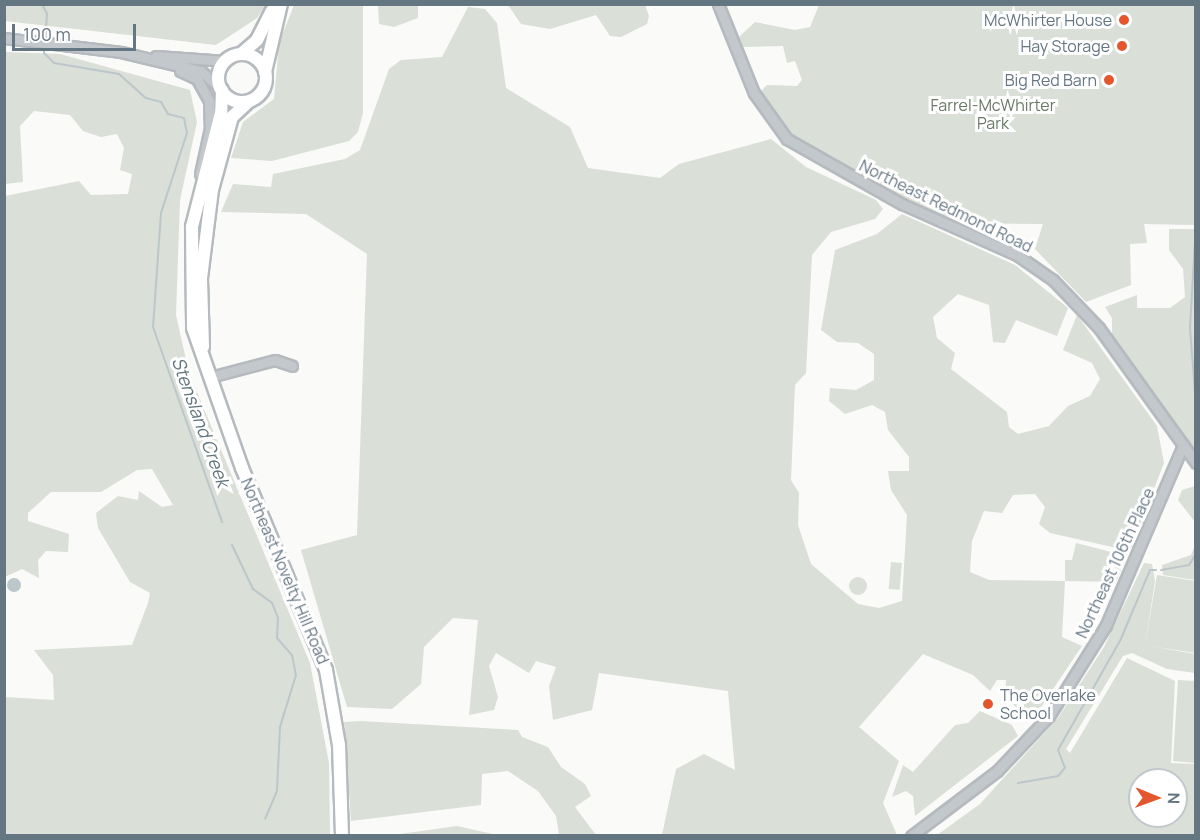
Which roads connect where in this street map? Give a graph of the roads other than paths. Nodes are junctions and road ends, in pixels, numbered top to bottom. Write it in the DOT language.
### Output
graph roads {
  1 [pos="275,4"];
  2 [pos="281,4"];
  3 [pos="718,4"];
  4 [pos="4,38"];
  5 [pos="121,52"];
  6 [pos="240,54"];
  7 [pos="226,61"];
  8 [pos="265,72"];
  9 [pos="221,89"];
  10 [pos="249,101"];
  11 [pos="195,210"];
  12 [pos="203,348"];
  13 [pos="292,366"];
  14 [pos="210,377"];
  15 [pos="1183,446"];
  16 [pos="1196,463"];
  17 [pos="342,836"];
  18 [pos="911,836"];
  1 -- 6 [label="main road"];
  2 -- 8 [label="main road"];
  3 -- 15 [label="street, Northeast Redmond Road"];
  4 -- 5 [label="street"];
  5 -- 7 [label="street"];
  5 -- 9 [label="street"];
  5 -- 11 [label="street"];
  6 -- 7 [label="main road"];
  6 -- 8 [label="main road"];
  7 -- 9 [label="main road"];
  8 -- 10 [label="main road"];
  9 -- 10 [label="main road"];
  9 -- 11 [label="main road, Northeast Novelty Hill Road"];
  10 -- 12 [label="main road, Northeast Novelty Hill Road"];
  11 -- 12 [label="main road, Northeast Novelty Hill Road"];
  12 -- 14 [label="main road, Northeast Novelty Hill Road"];
  13 -- 14 [label="street"];
  14 -- 17 [label="main road, Northeast Novelty Hill Road"];
  15 -- 16 [label="street, Northeast Redmond Road"];
  15 -- 18 [label="street, Northeast 106th Place"];
}
